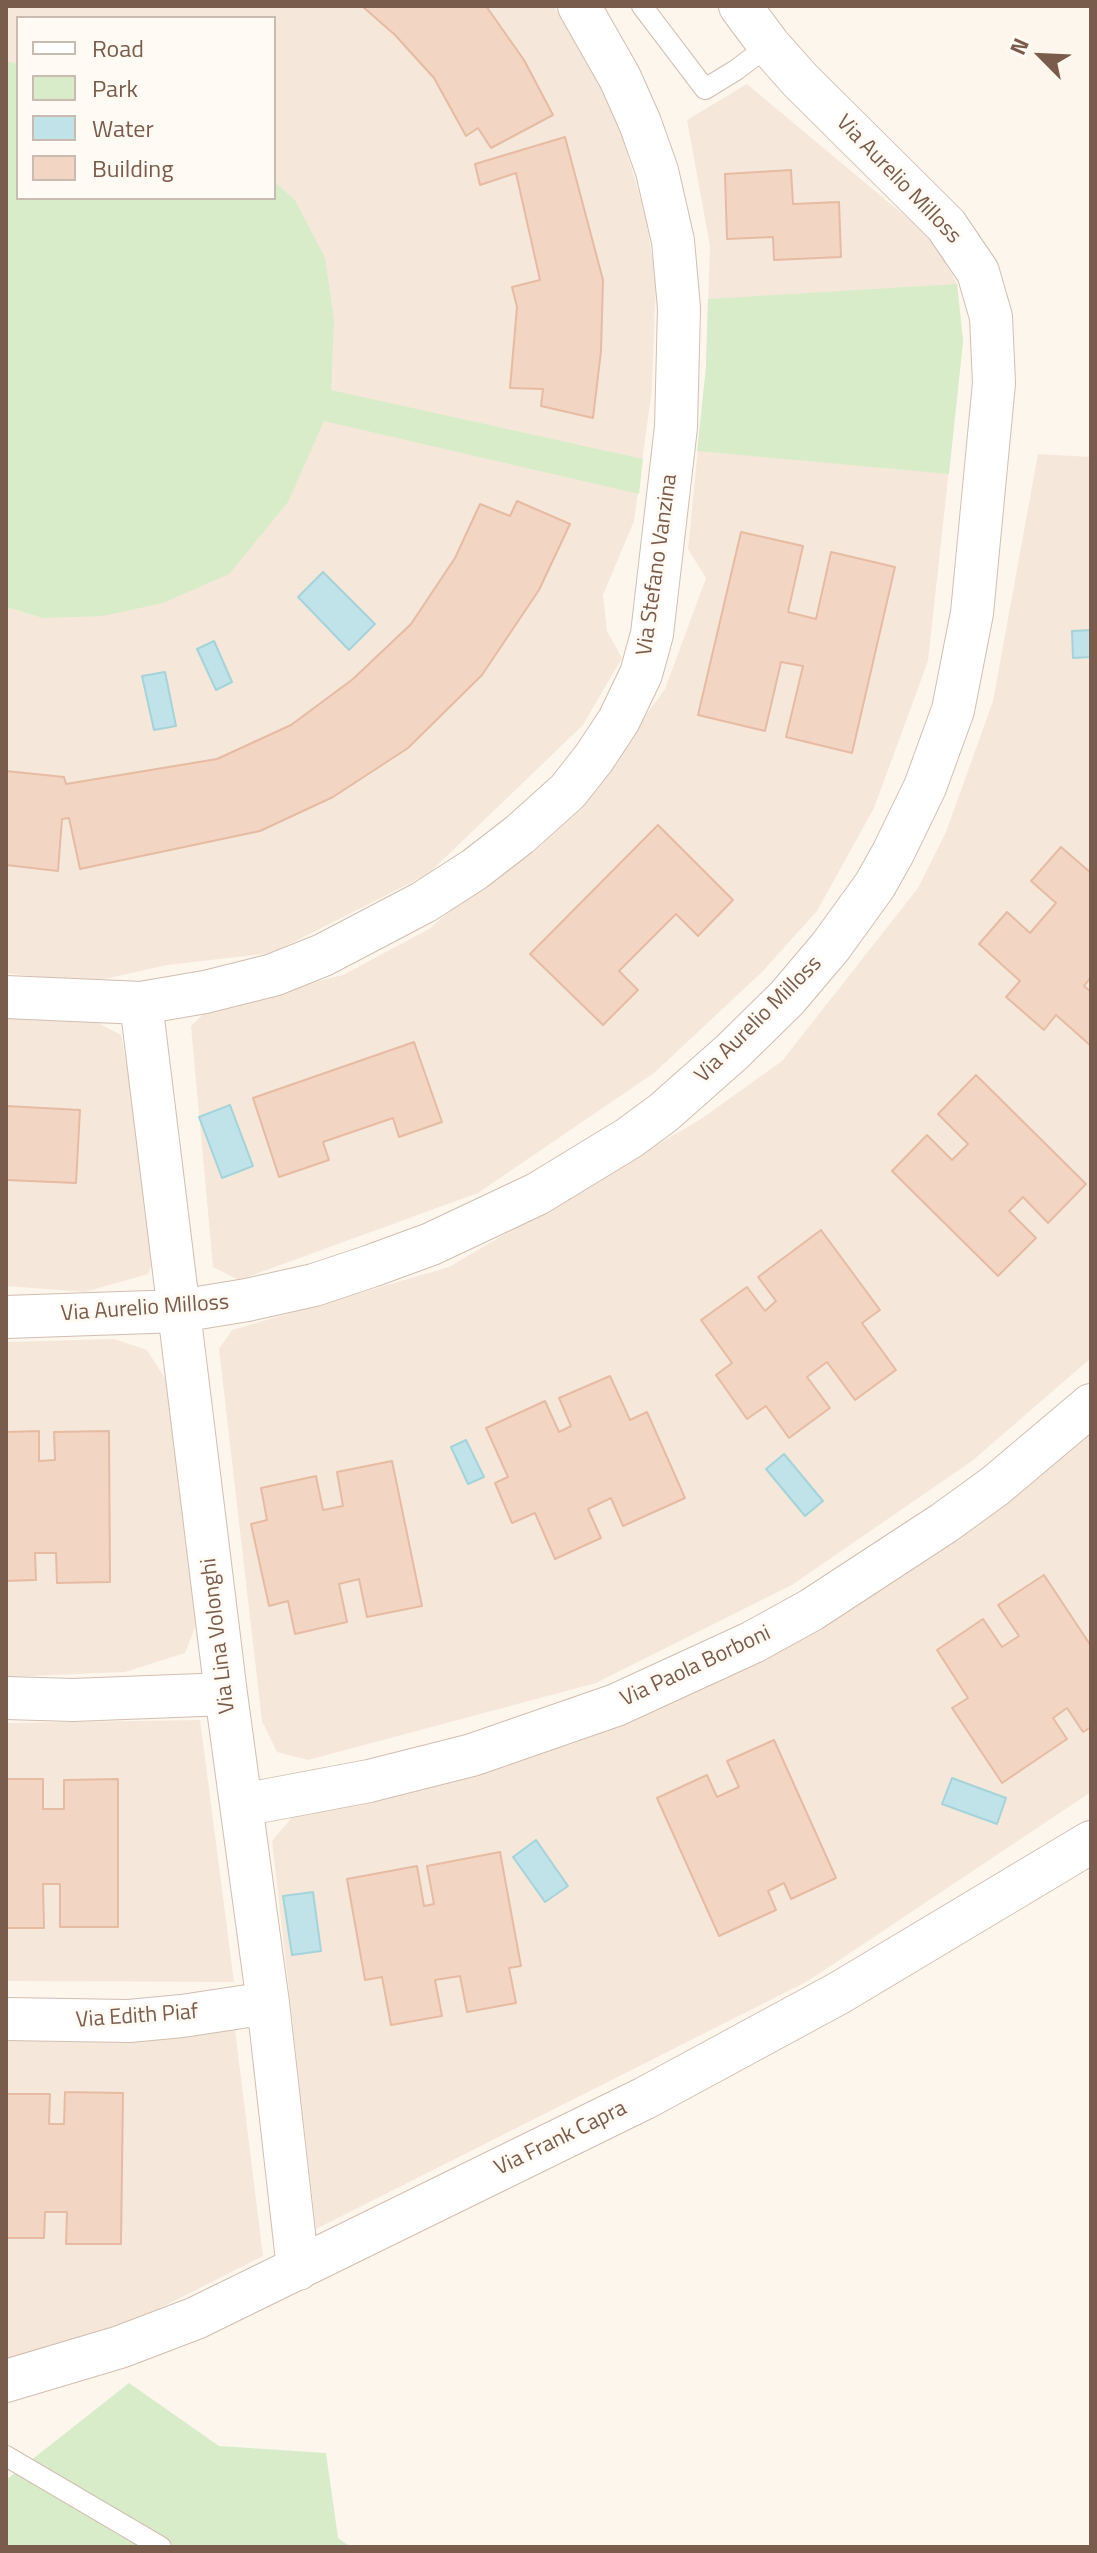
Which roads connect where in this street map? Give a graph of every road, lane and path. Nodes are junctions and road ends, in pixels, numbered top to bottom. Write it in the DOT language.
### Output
graph roads {
  1 [pos="579,6"];
  2 [pos="642,6"];
  3 [pos="740,6"];
  4 [pos="769,45"];
  5 [pos="6,997"];
  6 [pos="141,1003"];
  7 [pos="180,1311"];
  8 [pos="6,1317"];
  9 [pos="1091,1405"];
  10 [pos="226,1694"];
  11 [pos="6,1698"];
  12 [pos="242,1805"];
  13 [pos="1091,1842"];
  14 [pos="268,2003"];
  15 [pos="6,2019"];
  16 [pos="298,2269"];
  17 [pos="6,2381"];
  18 [pos="6,2456"];
  19 [pos="161,2547"];
  1 -- 6 [label="street, Via Stefano Vanzina"];
  2 -- 4 [label="lane"];
  3 -- 4 [label="street, Via Aurelio Milloss"];
  4 -- 7 [label="street, Via Aurelio Milloss"];
  5 -- 6 [label="street, Via Stefano Vanzina"];
  6 -- 7 [label="street, Via Lina Volonghi"];
  7 -- 8 [label="street, Via Aurelio Milloss"];
  7 -- 10 [label="street, Via Lina Volonghi"];
  9 -- 12 [label="street, Via Paola Borboni"];
  10 -- 11 [label="street"];
  10 -- 12 [label="street, Via Lina Volonghi"];
  12 -- 14 [label="street, Via Lina Volonghi"];
  13 -- 16 [label="street, Via Frank Capra"];
  14 -- 15 [label="street, Via Edith Piaf"];
  14 -- 16 [label="street, Via Lina Volonghi"];
  16 -- 17 [label="street, Via Frank Capra"];
  18 -- 19 [label="lane"];
}
